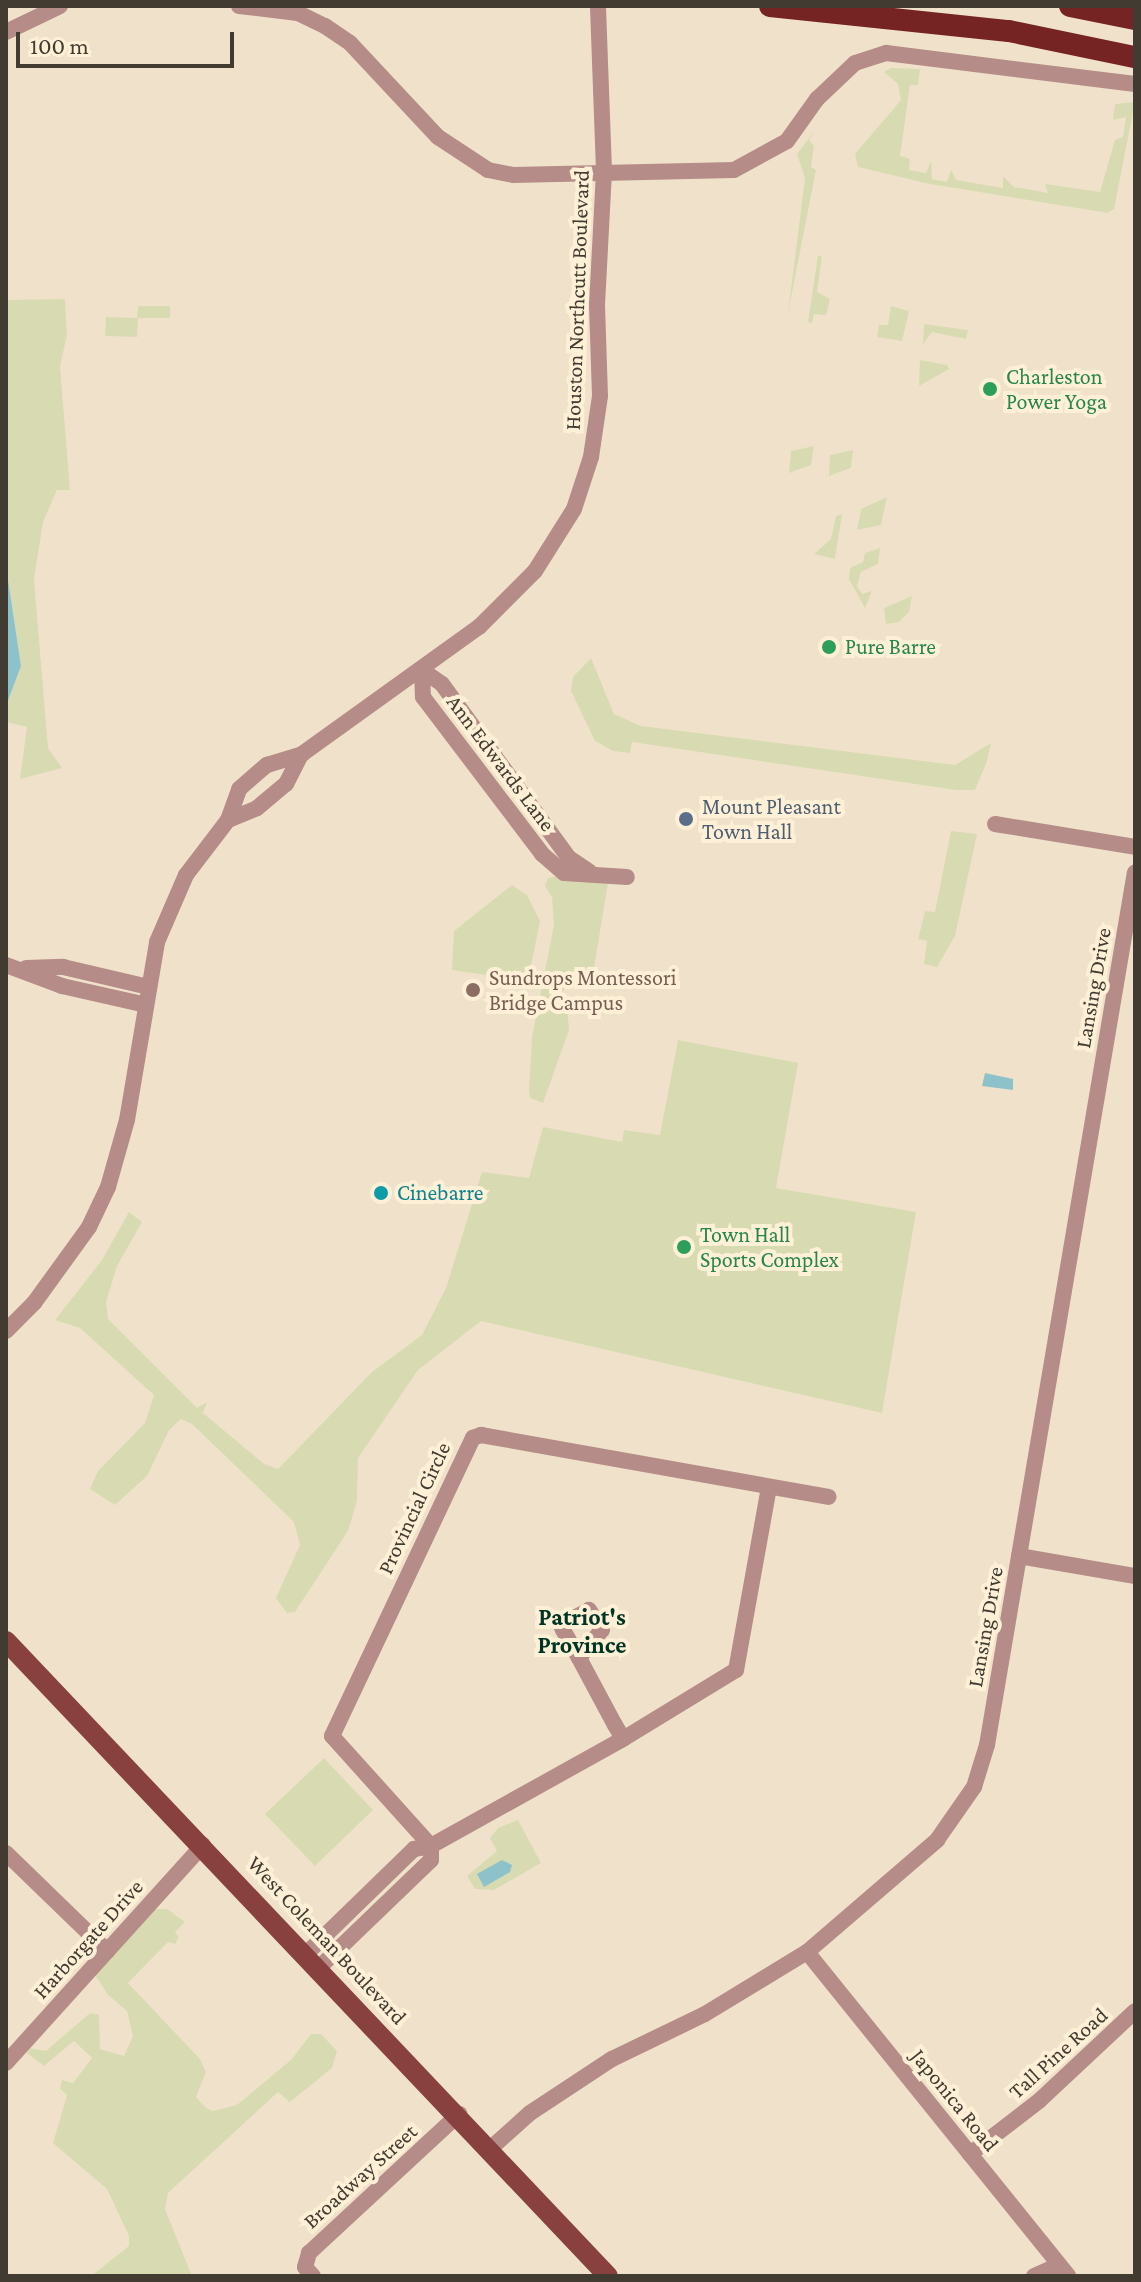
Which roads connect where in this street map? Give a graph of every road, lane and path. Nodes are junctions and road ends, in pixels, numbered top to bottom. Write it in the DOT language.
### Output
graph roads {
  1 [pos="60,6"];
  2 [pos="239,6"];
  3 [pos="598,6"];
  4 [pos="770,6"];
  5 [pos="1070,6"];
  6 [pos="1135,19"];
  7 [pos="6,32"];
  8 [pos="1135,57"];
  9 [pos="1135,84"];
  10 [pos="604,171"];
  11 [pos="422,670"];
  12 [pos="302,754"];
  13 [pos="228,820"];
  14 [pos="995,824"];
  15 [pos="1135,847"];
  16 [pos="1135,872"];
  17 [pos="627,877"];
  18 [pos="13,967"];
  19 [pos="149,987"];
  20 [pos="146,1005"];
  21 [pos="6,1331"];
  22 [pos="769,1487"];
  23 [pos="829,1497"];
  24 [pos="1019,1556"];
  25 [pos="1135,1576"];
  26 [pos="6,1641"];
  27 [pos="579,1658"];
  28 [pos="623,1739"];
  29 [pos="203,1845"];
  30 [pos="431,1846"];
  31 [pos="6,1853"];
  32 [pos="107,1951"];
  33 [pos="807,1952"];
  34 [pos="313,1960"];
  35 [pos="1135,2011"];
  36 [pos="8,2057"];
  37 [pos="459,2114"];
  38 [pos="491,2148"];
  39 [pos="970,2154"];
  40 [pos="1062,2271"];
  41 [pos="313,2276"];
  42 [pos="608,2276"];
  43 [pos="1034,2276"];
  1 -- 7 [label="street"];
  2 -- 10 [label="street"];
  3 -- 10 [label="street, Houston Northcutt Boulevard"];
  4 -- 8 [label="highway"];
  5 -- 6 [label="highway"];
  9 -- 10 [label="street"];
  10 -- 11 [label="street, Houston Northcutt Boulevard"];
  11 -- 12 [label="street, Houston Northcutt Boulevard"];
  11 -- 17 [label="street, Ann Edwards Lane"];
  12 -- 13 [label="street, Houston Northcutt Boulevard"];
  12 -- 13 [label="street, Houston Northcutt Boulevard"];
  13 -- 19 [label="street, Houston Northcutt Boulevard"];
  14 -- 15 [label="street"];
  16 -- 24 [label="street, Lansing Drive"];
  18 -- 19 [label="street"];
  18 -- 20 [label="street"];
  19 -- 20 [label="street, Houston Northcutt Boulevard"];
  20 -- 21 [label="street, Houston Northcutt Boulevard"];
  22 -- 23 [label="street, Provincial Circle"];
  22 -- 28 [label="street"];
  22 -- 30 [label="street, Provincial Circle"];
  24 -- 25 [label="street"];
  24 -- 33 [label="street, Lansing Drive"];
  26 -- 29 [label="main road, West Coleman Boulevard"];
  27 -- 28 [label="street"];
  28 -- 30 [label="street"];
  29 -- 32 [label="street, Harborgate Drive"];
  29 -- 34 [label="main road, West Coleman Boulevard"];
  30 -- 34 [label="street"];
  31 -- 32 [label="street"];
  32 -- 36 [label="street, Harborgate Drive"];
  33 -- 38 [label="street, Lansing Drive"];
  33 -- 39 [label="street, Japonica Road"];
  34 -- 37 [label="main road, West Coleman Boulevard"];
  35 -- 39 [label="street, Tall Pine Road"];
  37 -- 38 [label="main road, West Coleman Boulevard"];
  37 -- 41 [label="street, Broadway Street"];
  38 -- 42 [label="main road, West Coleman Boulevard"];
  39 -- 40 [label="street, Japonica Road"];
  40 -- 43 [label="street"];
}
